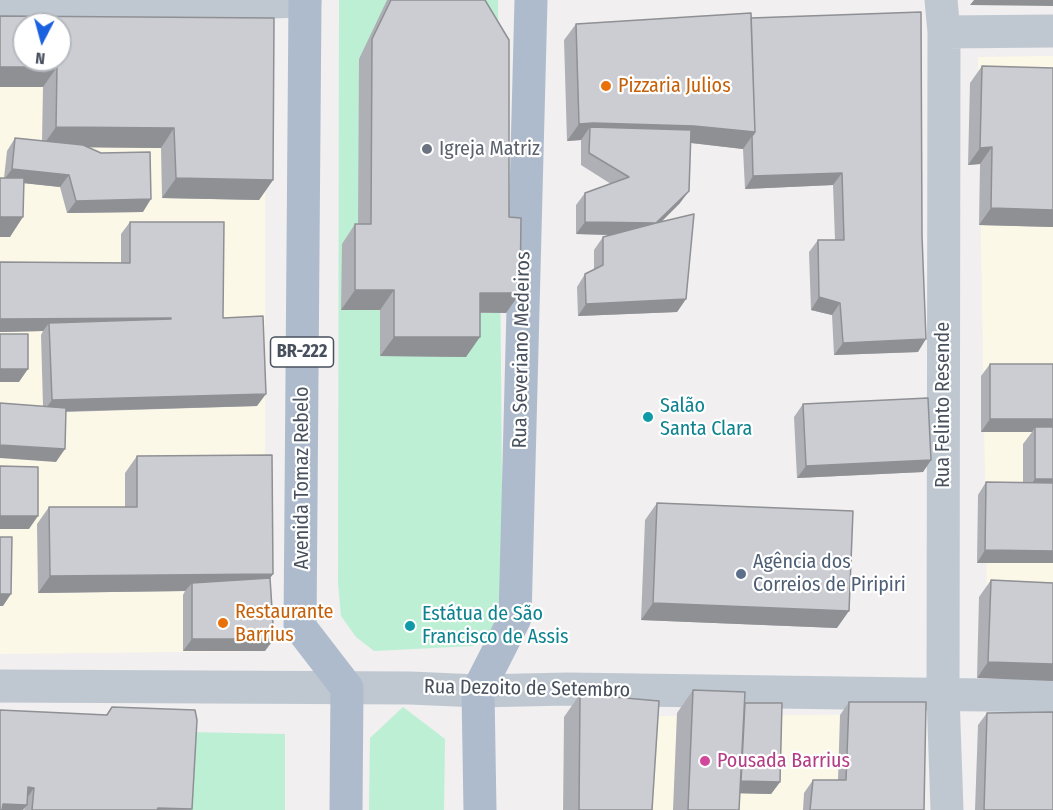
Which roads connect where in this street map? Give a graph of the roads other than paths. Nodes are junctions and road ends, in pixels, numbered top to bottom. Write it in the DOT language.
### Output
graph roads {
  1 [pos="305,0"];
  2 [pos="531,0"];
  3 [pos="941,0"];
  4 [pos="0,10"];
  5 [pos="1053,31"];
  6 [pos="944,32"];
  7 [pos="0,686"];
  8 [pos="347,688"];
  9 [pos="478,691"];
  10 [pos="943,695"];
  11 [pos="1053,696"];
  12 [pos="346,810"];
  13 [pos="480,810"];
  14 [pos="947,810"];
  1 -- 4 [label="street"];
  1 -- 8 [label="main road, Avenida Tomaz Rebelo / BR-222"];
  2 -- 9 [label="main road, Rua Severiano Medeiros"];
  3 -- 6 [label="street, Rua Felinto Resende"];
  5 -- 6 [label="street"];
  6 -- 10 [label="street, Rua Felinto Resende"];
  7 -- 8 [label="street, Rua Dezoito de Setembro"];
  8 -- 9 [label="street, Rua Dezoito de Setembro"];
  8 -- 12 [label="main road"];
  9 -- 10 [label="street, Rua Dezoito de Setembro"];
  9 -- 13 [label="main road"];
  10 -- 11 [label="street, Rua Dezoito de Setembro"];
  10 -- 14 [label="street, Rua Felinto Resende"];
}
